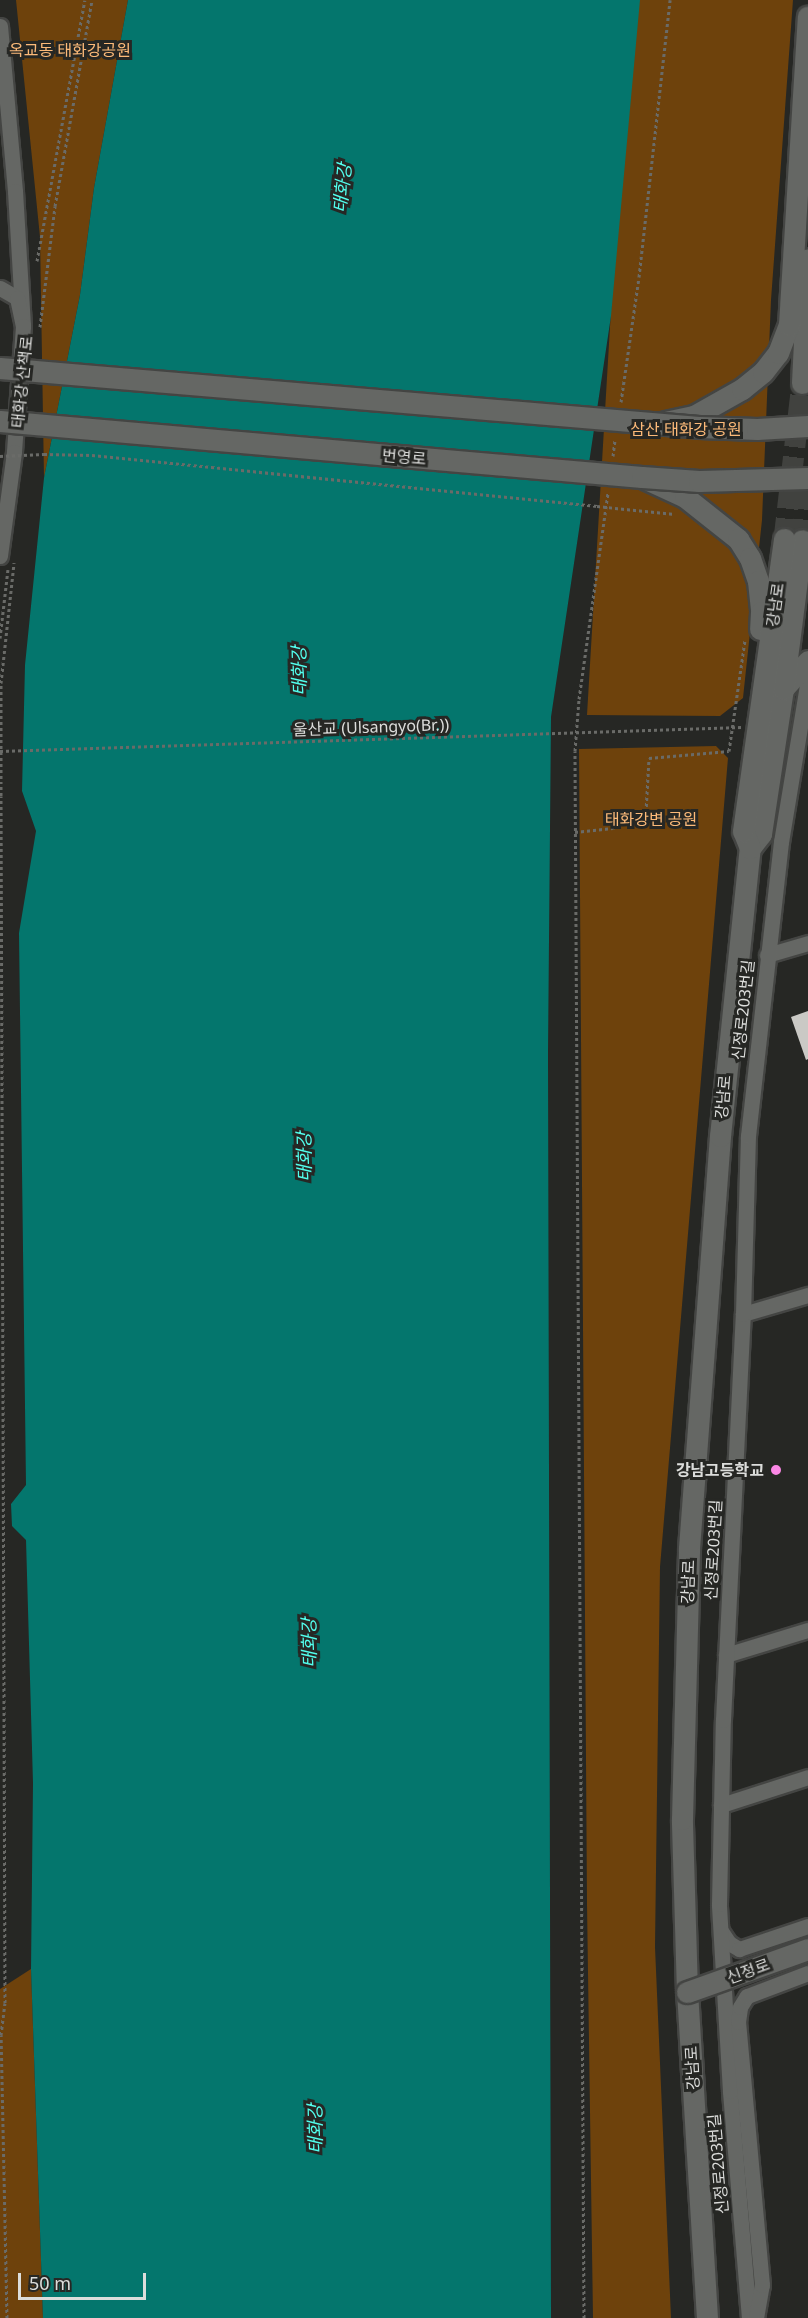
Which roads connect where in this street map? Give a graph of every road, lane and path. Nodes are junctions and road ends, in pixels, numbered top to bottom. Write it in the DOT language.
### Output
graph roads {
  1 [pos="92,0"];
  2 [pos="670,0"];
  3 [pos="808,17"];
  4 [pos="0,26"];
  5 [pos="808,259"];
  6 [pos="0,288"];
  7 [pos="23,326"];
  8 [pos="39,337"];
  9 [pos="0,356"];
  10 [pos="0,368"];
  11 [pos="39,371"];
  12 [pos="802,383"];
  13 [pos="619,413"];
  14 [pos="0,421"];
  15 [pos="34,424"];
  16 [pos="649,424"];
  17 [pos="808,426"];
  18 [pos="0,430"];
  19 [pos="616,436"];
  20 [pos="27,444"];
  21 [pos="0,456"];
  22 [pos="26,456"];
  23 [pos="612,459"];
  24 [pos="642,477"];
  25 [pos="808,478"];
  26 [pos="609,482"];
  27 [pos="679,514"];
  28 [pos="16,552"];
  29 [pos="0,556"];
  30 [pos="803,570"];
  31 [pos="745,632"];
  32 [pos="808,662"];
  33 [pos="808,679"];
  34 [pos="783,689"];
  35 [pos="805,704"];
  36 [pos="753,721"];
  37 [pos="0,751"];
  38 [pos="576,832"];
  39 [pos="750,848"];
  40 [pos="808,943"];
  41 [pos="767,955"];
  42 [pos="808,1295"];
  43 [pos="743,1314"];
  44 [pos="808,1630"];
  45 [pos="726,1655"];
  46 [pos="808,1777"];
  47 [pos="721,1805"];
  48 [pos="808,1926"];
  49 [pos="721,1931"];
  50 [pos="808,1949"];
  51 [pos="808,1973"];
  52 [pos="687,1992"];
  53 [pos="7,2318"];
  54 [pos="584,2318"];
  55 [pos="707,2318"];
  56 [pos="749,2318"];
  57 [pos="756,2318"];
  1 -- 8 [label="path, 태화강 산책로"];
  2 -- 13 [label="path"];
  3 -- 16 [label="main road, bridge"];
  4 -- 7 [label="street"];
  5 -- 12 [label="main road"];
  6 -- 7 [label="street"];
  7 -- 29 [label="street"];
  9 -- 11 [label="main road, bridge"];
  10 -- 11 [label="main road, bridge"];
  11 -- 16 [label="main road, bridge"];
  14 -- 15 [label="main road, 번영로, bridge"];
  15 -- 18 [label="main road, bridge"];
  15 -- 24 [label="main road, 번영로, bridge"];
  16 -- 17 [label="main road, bridge"];
  19 -- 23 [label="path"];
  20 -- 22 [label="path, 태화강 산책로"];
  21 -- 27 [label="path, bridge"];
  24 -- 25 [label="main road, 번영로, bridge"];
  24 -- 36 [label="main road"];
  26 -- 38 [label="path"];
  28 -- 53 [label="path"];
  30 -- 34 [label="main road, 강남로"];
  30 -- 36 [label="main road, 강남로"];
  31 -- 38 [label="path"];
  32 -- 34 [label="main road"];
  33 -- 35 [label="street, 신정로203번길"];
  34 -- 36 [label="main road"];
  34 -- 39 [label="main road, 강남로"];
  35 -- 41 [label="street, 신정로203번길"];
  36 -- 37 [label="path, 울산교 (Ulsangyo(Br.)), bridge"];
  36 -- 39 [label="main road, 강남로"];
  38 -- 54 [label="path"];
  39 -- 52 [label="main road, 강남로"];
  40 -- 41 [label="street"];
  41 -- 43 [label="street, 신정로203번길"];
  42 -- 43 [label="street"];
  43 -- 45 [label="street, 신정로203번길"];
  44 -- 45 [label="street"];
  45 -- 47 [label="street, 신정로203번길"];
  46 -- 47 [label="street"];
  47 -- 49 [label="street, 신정로203번길"];
  48 -- 49 [label="street"];
  49 -- 56 [label="street, 신정로203번길"];
  50 -- 52 [label="main road, 신정로, bridge"];
  51 -- 57 [label="street"];
  52 -- 55 [label="main road, 강남로"];
}
